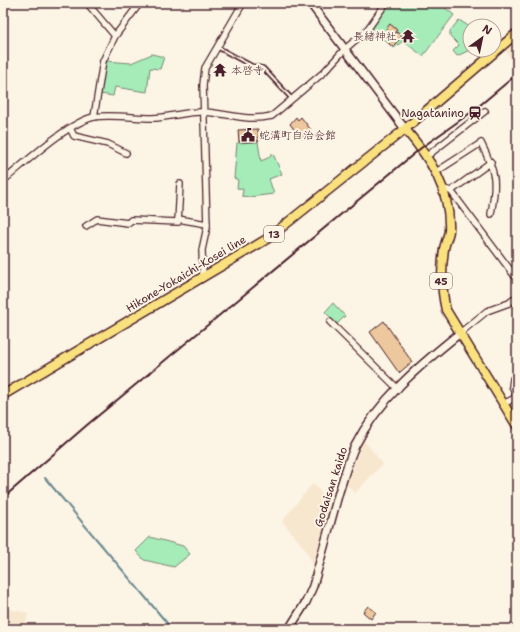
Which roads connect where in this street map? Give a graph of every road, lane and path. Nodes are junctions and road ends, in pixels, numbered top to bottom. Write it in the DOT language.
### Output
graph roads {
  1 [pos="87,3"];
  2 [pos="140,3"];
  3 [pos="243,3"];
  4 [pos="310,3"];
  5 [pos="386,3"];
  6 [pos="517,33"];
  7 [pos="115,36"];
  8 [pos="217,47"];
  9 [pos="344,50"];
  10 [pos="292,98"];
  11 [pos="485,111"];
  12 [pos="204,112"];
  13 [pos="94,117"];
  14 [pos="70,128"];
  15 [pos="405,129"];
  16 [pos="126,153"];
  17 [pos="427,156"];
  18 [pos="491,162"];
  19 [pos="436,172"];
  20 [pos="3,181"];
  21 [pos="180,184"];
  22 [pos="447,190"];
  23 [pos="491,214"];
  24 [pos="178,219"];
  25 [pos="207,224"];
  26 [pos="86,226"];
  27 [pos="203,278"];
  28 [pos="517,279"];
  29 [pos="517,297"];
  30 [pos="330,322"];
  31 [pos="460,334"];
  32 [pos="513,379"];
  33 [pos="398,390"];
  34 [pos="3,395"];
  35 [pos="517,396"];
  36 [pos="503,404"];
  37 [pos="516,424"];
  38 [pos="290,629"];
  1 -- 7 [label="street"];
  2 -- 7 [label="street"];
  3 -- 8 [label="street"];
  4 -- 9 [label="street"];
  5 -- 9 [label="street"];
  6 -- 15 [label="main road, Hikone-Yokaichi-Kosei line / 13"];
  7 -- 13 [label="street"];
  8 -- 10 [label="lane"];
  8 -- 12 [label="street"];
  9 -- 10 [label="street"];
  9 -- 15 [label="street"];
  10 -- 12 [label="street"];
  11 -- 17 [label="street"];
  12 -- 13 [label="street"];
  12 -- 25 [label="street"];
  13 -- 14 [label="street"];
  14 -- 16 [label="street"];
  14 -- 20 [label="street"];
  15 -- 17 [label="main road, 45"];
  15 -- 27 [label="main road, Hikone-Yokaichi-Kosei line / 13"];
  17 -- 19 [label="main road, 45"];
  18 -- 19 [label="street"];
  18 -- 22 [label="street"];
  18 -- 23 [label="street"];
  19 -- 22 [label="main road, 45"];
  21 -- 24 [label="street"];
  22 -- 28 [label="street"];
  22 -- 31 [label="main road, 45"];
  24 -- 25 [label="street"];
  24 -- 26 [label="street"];
  25 -- 27 [label="street"];
  27 -- 34 [label="main road, Hikone-Yokaichi-Kosei line / 13"];
  29 -- 31 [label="street, Godaisan kaido"];
  30 -- 33 [label="street"];
  31 -- 33 [label="street, Godaisan kaido"];
  31 -- 36 [label="main road, 45"];
  32 -- 35 [label="street"];
  33 -- 38 [label="street, Godaisan kaido"];
  35 -- 36 [label="street"];
  36 -- 37 [label="main road, 45"];
}
